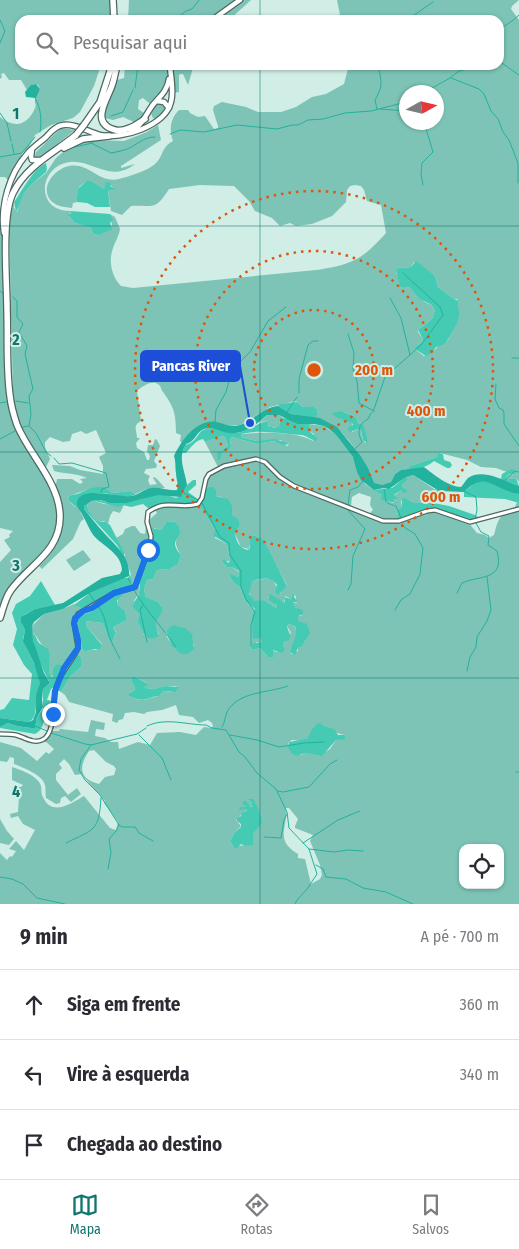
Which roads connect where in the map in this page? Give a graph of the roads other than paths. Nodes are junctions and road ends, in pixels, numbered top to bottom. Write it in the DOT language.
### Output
graph roads {
  1 [pos="114,0"];
  2 [pos="240,0"];
  3 [pos="114,15"];
  4 [pos="219,15"];
  5 [pos="110,70"];
  6 [pos="115,70"];
  7 [pos="169,70"];
  8 [pos="170,70"];
  9 [pos="157,101"];
  10 [pos="169,108"];
  11 [pos="148,111"];
  12 [pos="145,119"];
  13 [pos="158,119"];
  14 [pos="131,133"];
  15 [pos="109,136"];
  16 [pos="32,149"];
  17 [pos="53,153"];
  18 [pos="42,160"];
  19 [pos="6,248"];
  20 [pos="519,508"];
  21 [pos="0,618"];
  22 [pos="0,734"];
  1 -- 3 [label="highway"];
  2 -- 4 [label="main road"];
  5 -- 17 [label="highway, bridge"];
  6 -- 12 [label="highway"];
  7 -- 9 [label="main road"];
  8 -- 10 [label="main road"];
  9 -- 10 [label="main road"];
  9 -- 11 [label="main road"];
  10 -- 13 [label="main road"];
  11 -- 12 [label="main road"];
  11 -- 13 [label="main road"];
  12 -- 14 [label="main road"];
  13 -- 14 [label="main road"];
  14 -- 15 [label="main road"];
  15 -- 16 [label="main road"];
  15 -- 17 [label="highway"];
  16 -- 18 [label="main road"];
  16 -- 19 [label="main road"];
  17 -- 18 [label="highway"];
  18 -- 19 [label="highway"];
  19 -- 21 [label="highway"];
  20 -- 22 [label="street"];
}
